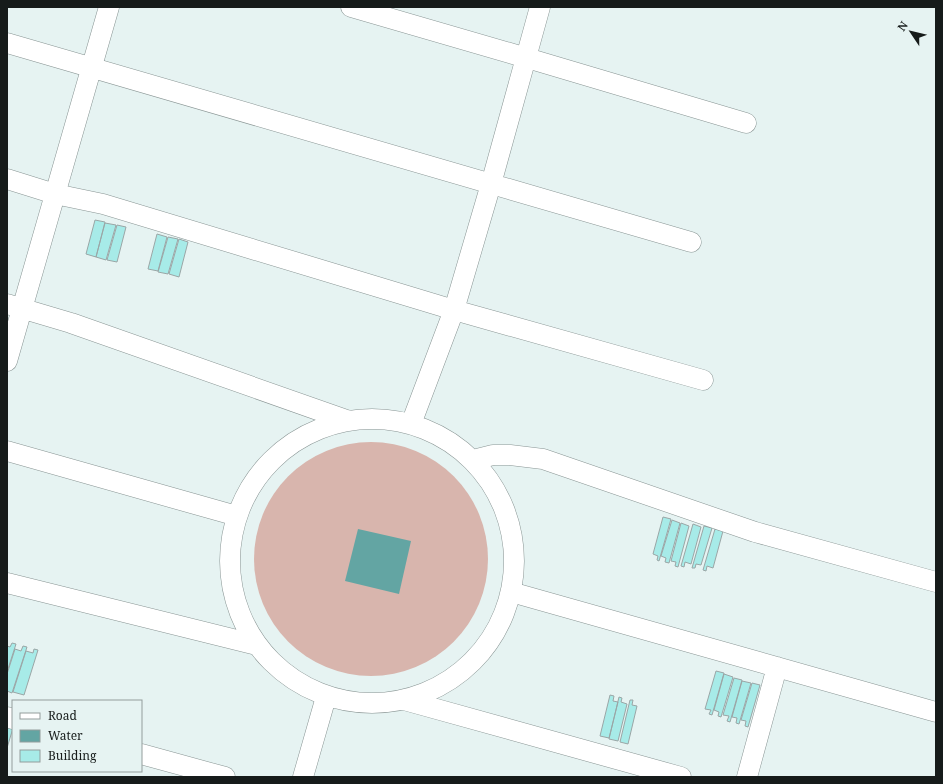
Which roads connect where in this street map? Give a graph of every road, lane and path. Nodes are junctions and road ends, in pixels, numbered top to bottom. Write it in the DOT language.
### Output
graph roads {
  1 [pos="109,7"];
  2 [pos="351,7"];
  3 [pos="540,7"];
  4 [pos="7,42"];
  5 [pos="527,58"];
  6 [pos="92,67"];
  7 [pos="746,124"];
  8 [pos="7,179"];
  9 [pos="491,184"];
  10 [pos="55,194"];
  11 [pos="691,242"];
  12 [pos="14,306"];
  13 [pos="454,310"];
  14 [pos="7,360"];
  15 [pos="703,380"];
  16 [pos="349,421"];
  17 [pos="411,424"];
  18 [pos="7,451"];
  19 [pos="473,460"];
  20 [pos="237,516"];
  21 [pos="936,582"];
  22 [pos="7,583"];
  23 [pos="511,592"];
  24 [pos="257,645"];
  25 [pos="777,668"];
  26 [pos="326,696"];
  27 [pos="404,700"];
  28 [pos="936,712"];
  29 [pos="142,754"];
  30 [pos="225,777"];
  31 [pos="303,777"];
  32 [pos="682,777"];
  33 [pos="747,777"];
  1 -- 6 [label="street"];
  2 -- 5 [label="street"];
  3 -- 5 [label="street"];
  4 -- 6 [label="street"];
  5 -- 7 [label="street"];
  5 -- 9 [label="street"];
  6 -- 9 [label="street"];
  6 -- 10 [label="street"];
  8 -- 10 [label="street"];
  9 -- 11 [label="street"];
  9 -- 13 [label="street"];
  10 -- 12 [label="street"];
  10 -- 13 [label="street"];
  12 -- 14 [label="street"];
  12 -- 16 [label="street"];
  13 -- 15 [label="street"];
  13 -- 17 [label="street"];
  16 -- 17 [label="street"];
  16 -- 20 [label="street"];
  17 -- 19 [label="street"];
  18 -- 20 [label="street"];
  19 -- 21 [label="street"];
  19 -- 23 [label="street"];
  20 -- 24 [label="street"];
  22 -- 24 [label="street"];
  23 -- 25 [label="street"];
  23 -- 27 [label="street"];
  24 -- 26 [label="street"];
  25 -- 28 [label="street"];
  25 -- 33 [label="street"];
  26 -- 27 [label="street"];
  26 -- 31 [label="street"];
  27 -- 32 [label="street"];
  29 -- 30 [label="street"];
}
